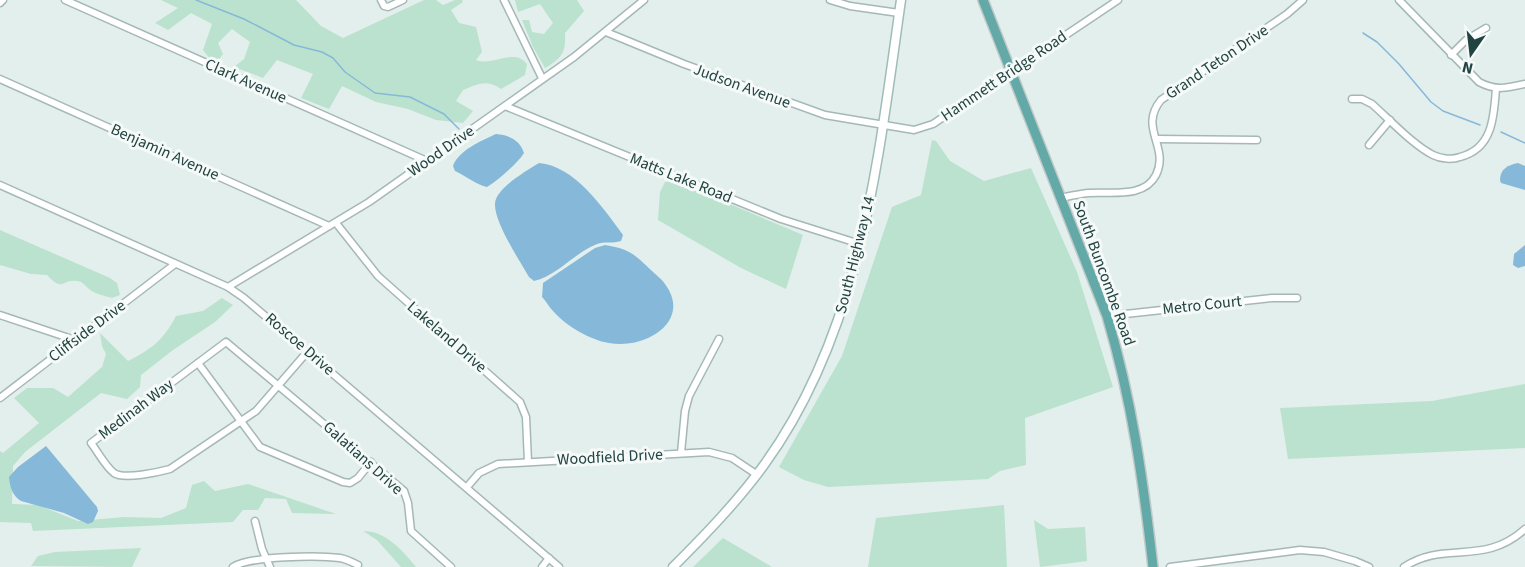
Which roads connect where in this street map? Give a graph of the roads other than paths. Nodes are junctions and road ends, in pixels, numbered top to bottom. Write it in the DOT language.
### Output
graph roads {
  1 [pos="65,0"];
  2 [pos="381,0"];
  3 [pos="403,0"];
  4 [pos="504,0"];
  5 [pos="644,0"];
  6 [pos="830,0"];
  7 [pos="901,0"];
  8 [pos="983,0"];
  9 [pos="1118,0"];
  10 [pos="1303,0"];
  11 [pos="1399,0"];
  12 [pos="899,13"];
  13 [pos="1486,28"];
  14 [pos="606,32"];
  15 [pos="1451,55"];
  16 [pos="1011,72"];
  17 [pos="542,78"];
  18 [pos="0,79"];
  19 [pos="1525,84"];
  20 [pos="1496,88"];
  21 [pos="1352,99"];
  22 [pos="505,106"];
  23 [pos="1390,120"];
  24 [pos="882,126"];
  25 [pos="1156,139"];
  26 [pos="1257,140"];
  27 [pos="1369,145"];
  28 [pos="427,161"];
  29 [pos="0,185"];
  30 [pos="1060,198"];
  31 [pos="333,224"];
  32 [pos="860,244"];
  33 [pos="175,264"];
  34 [pos="228,287"];
  35 [pos="1297,298"];
  36 [pos="0,315"];
  37 [pos="1107,316"];
  38 [pos="719,339"];
  39 [pos="75,340"];
  40 [pos="308,351"];
  41 [pos="198,363"];
  42 [pos="279,386"];
  43 [pos="0,398"];
  44 [pos="240,421"];
  45 [pos="681,453"];
  46 [pos="371,462"];
  47 [pos="528,462"];
  48 [pos="756,474"];
  49 [pos="467,487"];
  50 [pos="255,521"];
  51 [pos="1525,529"];
  52 [pos="266,558"];
  53 [pos="549,558"];
  54 [pos="358,565"];
  55 [pos="233,567"];
  56 [pos="270,567"];
  57 [pos="451,567"];
  58 [pos="542,567"];
  59 [pos="559,567"];
  60 [pos="673,567"];
  61 [pos="1153,567"];
  62 [pos="1170,567"];
  63 [pos="1369,567"];
  64 [pos="1404,567"];
  1 -- 28 [label="street, Clark Avenue"];
  2 -- 3 [label="street"];
  4 -- 17 [label="street"];
  5 -- 14 [label="street, Wood Drive"];
  6 -- 12 [label="street"];
  7 -- 12 [label="main road, South Highway 14"];
  8 -- 16 [label="main road, South Buncombe Road"];
  9 -- 16 [label="street, Hammett Bridge Road"];
  10 -- 25 [label="street, Grand Teton Drive"];
  11 -- 15 [label="street"];
  12 -- 24 [label="main road, South Highway 14"];
  13 -- 15 [label="street"];
  14 -- 17 [label="street, Wood Drive"];
  14 -- 24 [label="street, Judson Avenue"];
  15 -- 20 [label="street"];
  16 -- 24 [label="street, Hammett Bridge Road"];
  16 -- 30 [label="main road, South Buncombe Road"];
  17 -- 22 [label="street, Wood Drive"];
  18 -- 31 [label="street, Benjamin Avenue"];
  19 -- 20 [label="street"];
  20 -- 23 [label="street"];
  21 -- 23 [label="street"];
  22 -- 28 [label="street, Wood Drive"];
  22 -- 32 [label="street, Matts Lake Road"];
  23 -- 27 [label="street"];
  24 -- 32 [label="main road, South Highway 14"];
  25 -- 26 [label="street"];
  25 -- 30 [label="street, Grand Teton Drive"];
  28 -- 31 [label="street, Wood Drive"];
  29 -- 33 [label="street, Roscoe Drive"];
  30 -- 37 [label="main road, South Buncombe Road"];
  31 -- 34 [label="street, Wood Drive"];
  31 -- 47 [label="street, Lakeland Drive"];
  32 -- 48 [label="main road, South Highway 14"];
  33 -- 34 [label="street, Roscoe Drive"];
  33 -- 39 [label="street, Cliffside Drive"];
  34 -- 40 [label="street, Roscoe Drive"];
  35 -- 37 [label="street, Metro Court"];
  36 -- 39 [label="street"];
  37 -- 61 [label="main road, South Buncombe Road"];
  38 -- 45 [label="street"];
  39 -- 43 [label="street, Cliffside Drive"];
  40 -- 42 [label="street, Medinah Way"];
  40 -- 49 [label="street, Roscoe Drive"];
  41 -- 42 [label="street, Medinah Way"];
  41 -- 44 [label="street"];
  41 -- 44 [label="street, Medinah Way"];
  42 -- 44 [label="street, Medinah Way"];
  42 -- 46 [label="street, Galatians Drive"];
  44 -- 46 [label="street"];
  45 -- 47 [label="street, Woodfield Drive"];
  45 -- 48 [label="street, Woodfield Drive"];
  46 -- 57 [label="street, Galatians Drive"];
  47 -- 49 [label="street, Woodfield Drive"];
  48 -- 60 [label="main road, South Highway 14"];
  49 -- 53 [label="street, Roscoe Drive"];
  50 -- 52 [label="street"];
  51 -- 64 [label="street"];
  52 -- 54 [label="street"];
  52 -- 55 [label="street"];
  52 -- 56 [label="street"];
  53 -- 58 [label="street"];
  53 -- 59 [label="street, Roscoe Drive"];
  62 -- 63 [label="street"];
}
